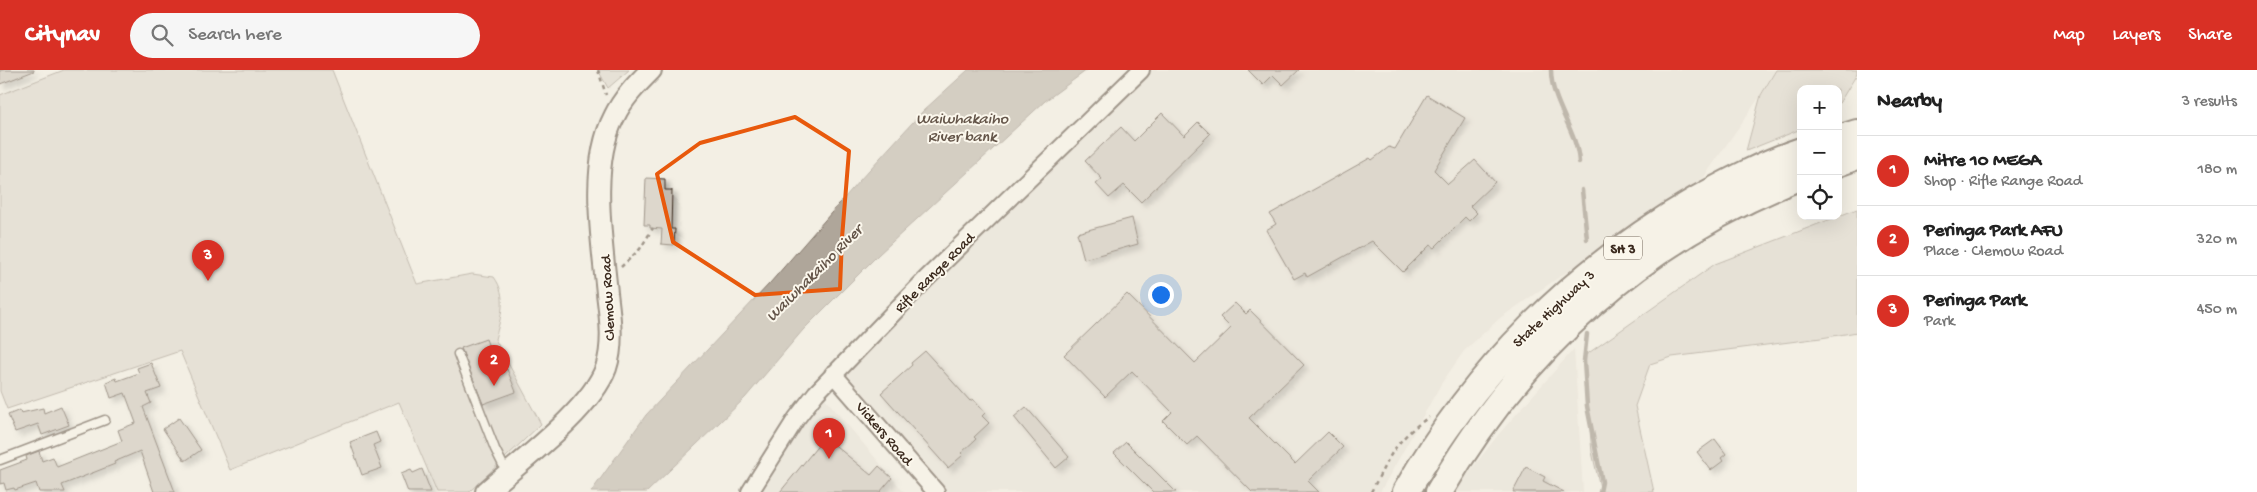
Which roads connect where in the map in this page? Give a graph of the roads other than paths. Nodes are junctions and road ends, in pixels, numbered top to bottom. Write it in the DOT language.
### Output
graph roads {
  1 [pos="652,70"];
  2 [pos="1141,70"];
  3 [pos="1857,133"];
  4 [pos="1842,138"];
  5 [pos="1797,153"];
  6 [pos="1857,156"];
  7 [pos="1842,162"];
  8 [pos="1797,178"];
  9 [pos="458,354"];
  10 [pos="833,374"];
  11 [pos="105,420"];
  12 [pos="0,460"];
  13 [pos="507,473"];
  14 [pos="486,492"];
  15 [pos="750,492"];
  16 [pos="936,492"];
  17 [pos="1406,492"];
  18 [pos="1439,492"];
  1 -- 13 [label="street, Clemow Road"];
  2 -- 10 [label="street, Rifle Range Road"];
  3 -- 4 [label="highway"];
  5 -- 17 [label="highway, State Highway 3 / SH 3"];
  6 -- 7 [label="highway"];
  8 -- 18 [label="highway, State Highway 3 / SH 3"];
  9 -- 13 [label="lane"];
  10 -- 15 [label="street, Rifle Range Road"];
  10 -- 16 [label="street, Vickers Road"];
  11 -- 12 [label="lane"];
  13 -- 14 [label="street, Clemow Road"];
}
